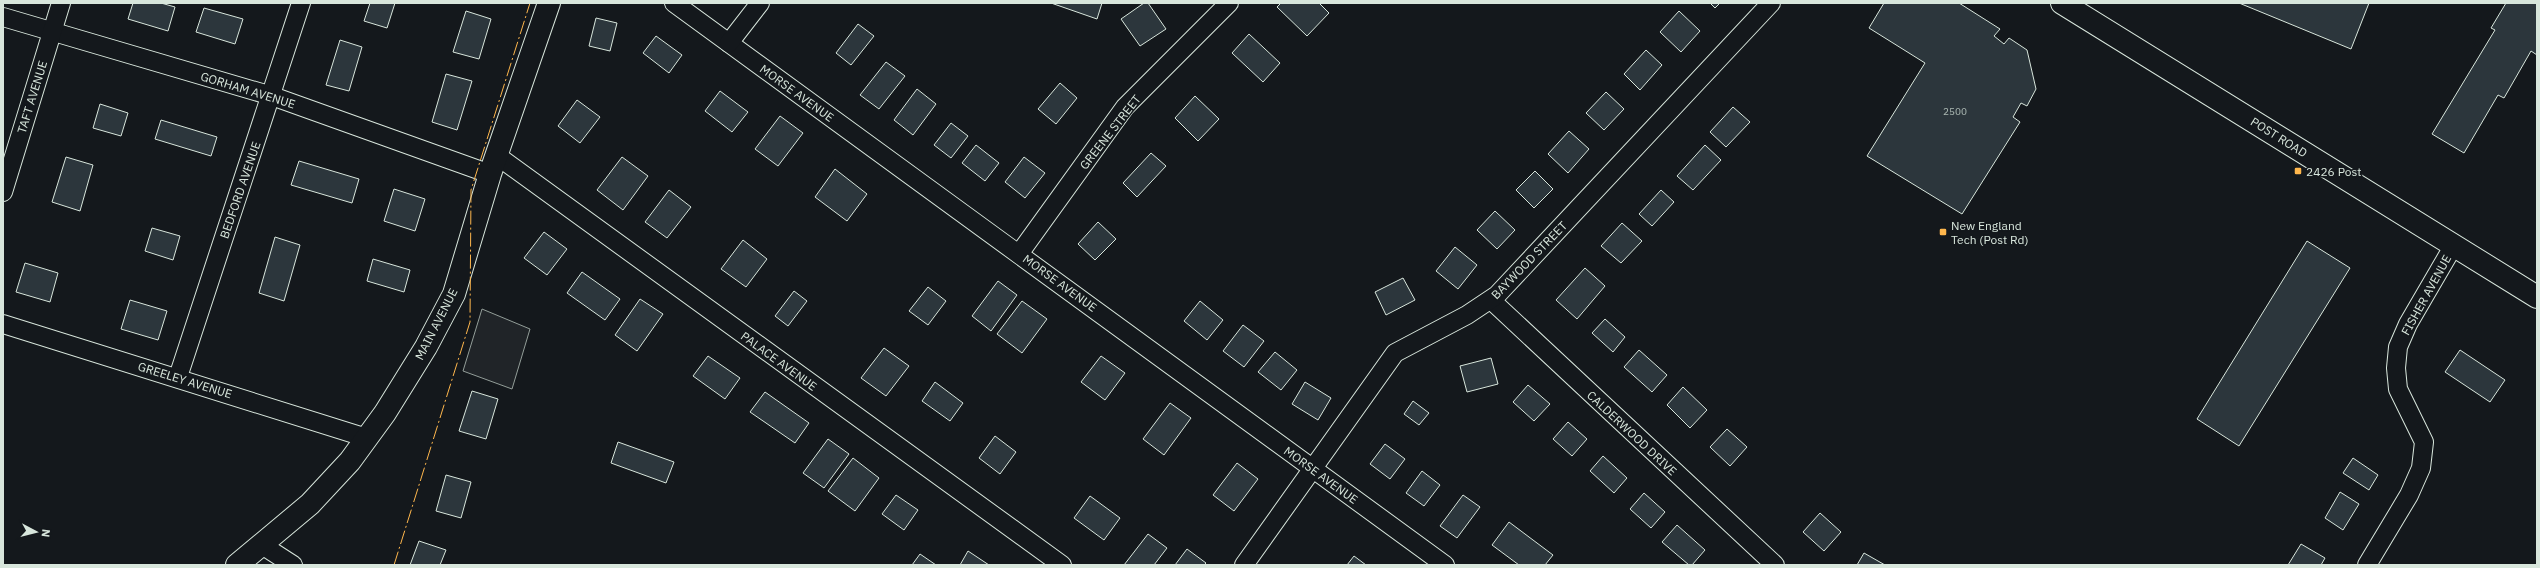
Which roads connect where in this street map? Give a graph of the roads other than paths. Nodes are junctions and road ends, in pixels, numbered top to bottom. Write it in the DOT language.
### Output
graph roads {
  1 [pos="61,3"];
  2 [pos="301,3"];
  3 [pos="549,3"];
  4 [pos="674,3"];
  5 [pos="760,3"];
  6 [pos="1227,3"];
  7 [pos="1771,3"];
  8 [pos="2062,3"];
  9 [pos="3,17"];
  10 [pos="51,32"];
  11 [pos="729,43"];
  12 [pos="272,96"];
  13 [pos="493,164"];
  14 [pos="3,192"];
  15 [pos="2454,245"];
  16 [pos="1019,254"];
  17 [pos="2537,297"];
  18 [pos="1491,300"];
  19 [pos="3,324"];
  20 [pos="178,377"];
  21 [pos="367,438"];
  22 [pos="1311,468"];
  23 [pos="262,546"];
  24 [pos="237,565"];
  25 [pos="293,565"];
  26 [pos="1062,565"];
  27 [pos="1244,565"];
  28 [pos="1445,565"];
  29 [pos="1775,565"];
  30 [pos="2367,565"];
  1 -- 10 [label="street, TAFT AVENUE"];
  2 -- 12 [label="street, BEDFORD AVENUE"];
  3 -- 13 [label="main road, MAIN AVENUE"];
  4 -- 11 [label="street, MORSE AVENUE"];
  5 -- 11 [label="street"];
  6 -- 16 [label="street, GREENE STREET"];
  7 -- 18 [label="street, BAYWOOD STREET"];
  8 -- 15 [label="main road, POST ROAD"];
  9 -- 10 [label="street, GORHAM AVENUE"];
  10 -- 12 [label="street, GORHAM AVENUE"];
  10 -- 14 [label="street, TAFT AVENUE"];
  11 -- 16 [label="street, MORSE AVENUE"];
  12 -- 13 [label="street, GORHAM AVENUE"];
  12 -- 20 [label="street, BEDFORD AVENUE"];
  13 -- 21 [label="main road, MAIN AVENUE"];
  13 -- 26 [label="street, PALACE AVENUE"];
  15 -- 17 [label="main road, POST ROAD"];
  15 -- 30 [label="street, FISHER AVENUE"];
  16 -- 22 [label="street, MORSE AVENUE"];
  18 -- 22 [label="street, BAYWOOD STREET"];
  18 -- 29 [label="street, CALDERWOOD DRIVE"];
  19 -- 20 [label="street, GREELEY AVENUE"];
  20 -- 21 [label="street, GREELEY AVENUE"];
  21 -- 23 [label="main road, MAIN AVENUE"];
  22 -- 27 [label="street, BAYWOOD STREET"];
  22 -- 28 [label="street, MORSE AVENUE"];
  23 -- 24 [label="main road, MAIN AVENUE"];
  23 -- 25 [label="street"];
}
